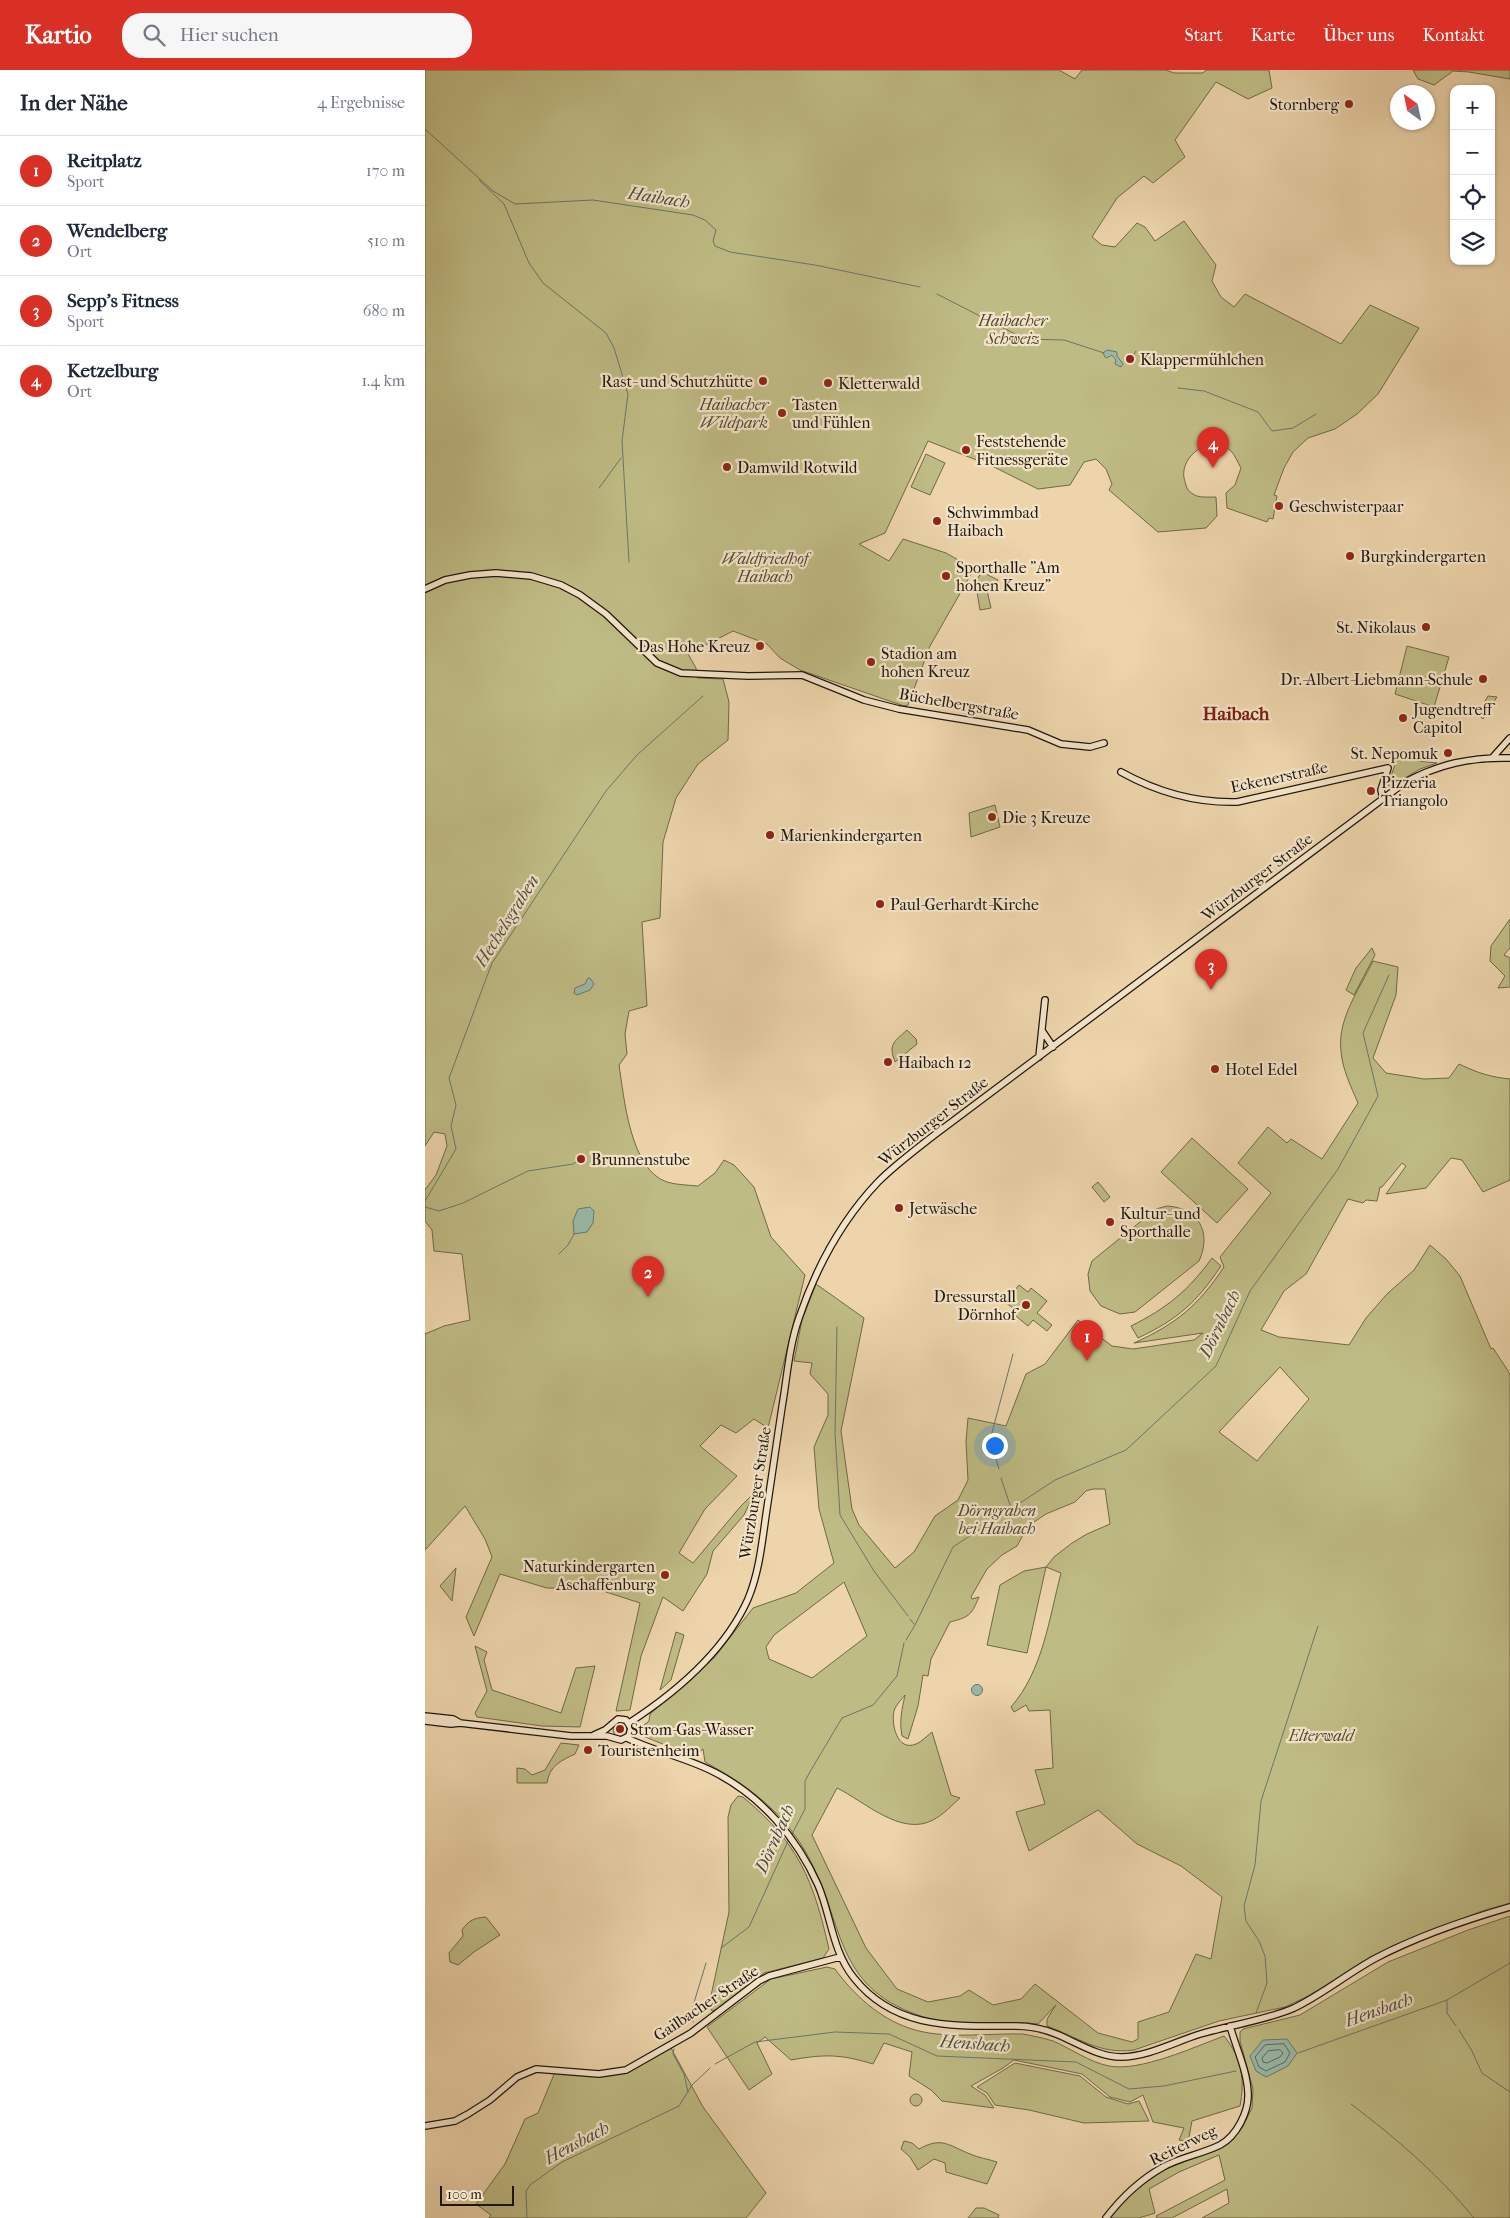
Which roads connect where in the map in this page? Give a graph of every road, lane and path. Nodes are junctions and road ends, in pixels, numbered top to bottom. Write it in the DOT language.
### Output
graph roads {
  1 [pos="425,589"];
  2 [pos="1510,738"];
  3 [pos="1105,743"];
  4 [pos="1493,757"];
  5 [pos="1510,758"];
  6 [pos="1121,772"];
  7 [pos="1383,798"];
  8 [pos="1045,1000"];
  9 [pos="1043,1032"];
  10 [pos="1053,1047"];
  11 [pos="1039,1057"];
  12 [pos="425,1716"];
  13 [pos="425,1720"];
  14 [pos="460,1722"];
  15 [pos="629,1724"];
  16 [pos="611,1725"];
  17 [pos="594,1735"];
  18 [pos="629,1736"];
  19 [pos="613,1737"];
  20 [pos="1510,1907"];
  21 [pos="840,1957"];
  22 [pos="1230,2026"];
  23 [pos="425,2126"];
  24 [pos="1106,2218"];
  1 -- 3 [label="street, Büchelbergstraße"];
  2 -- 4 [label="street"];
  4 -- 5 [label="street, Würzburger Straße"];
  4 -- 7 [label="street, Würzburger Straße"];
  6 -- 7 [label="street, Eckenerstraße"];
  7 -- 10 [label="street, Würzburger Straße"];
  8 -- 9 [label="street"];
  9 -- 10 [label="street"];
  9 -- 11 [label="street"];
  10 -- 11 [label="street, Würzburger Straße"];
  11 -- 15 [label="street, Würzburger Straße"];
  12 -- 14 [label="street"];
  13 -- 14 [label="street"];
  14 -- 17 [label="street"];
  15 -- 16 [label="street"];
  15 -- 18 [label="street"];
  16 -- 17 [label="street"];
  16 -- 19 [label="street"];
  17 -- 19 [label="street"];
  18 -- 19 [label="street"];
  18 -- 21 [label="street"];
  20 -- 22 [label="street"];
  21 -- 22 [label="street"];
  21 -- 23 [label="street, Gailbacher Straße"];
  22 -- 24 [label="street, Reiterweg"];
}
